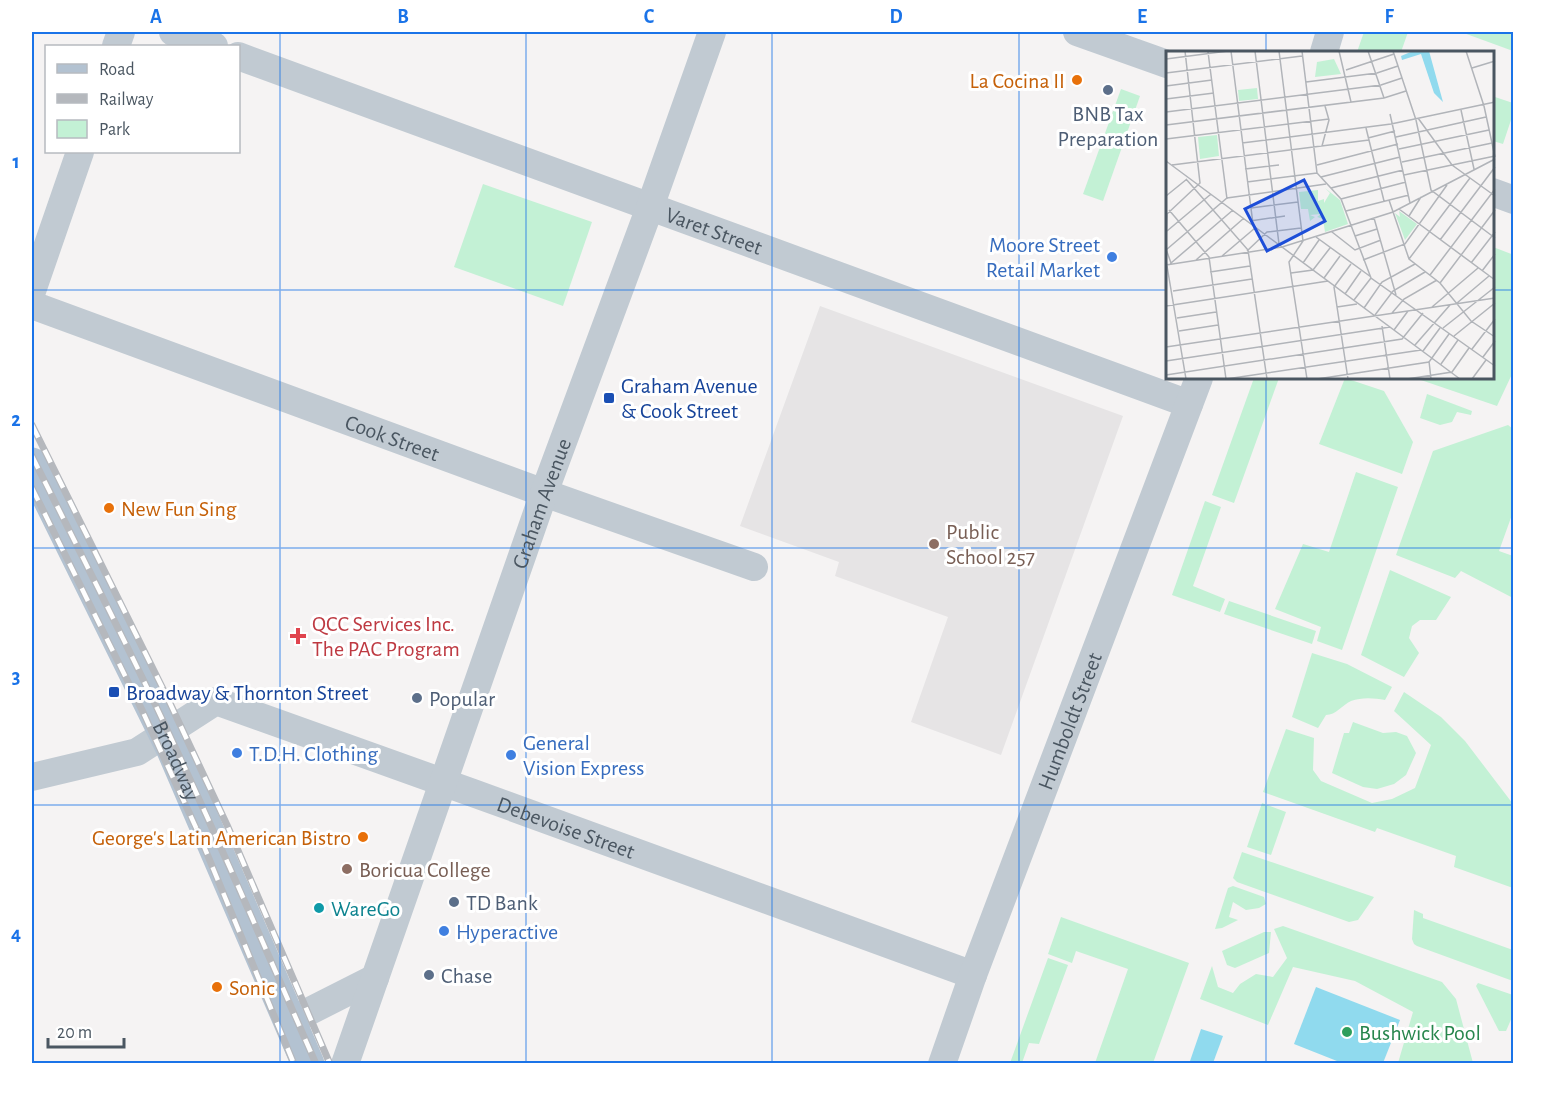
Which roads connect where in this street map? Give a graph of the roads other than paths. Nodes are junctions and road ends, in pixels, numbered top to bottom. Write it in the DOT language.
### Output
graph roads {
  1 [pos="173,32"];
  2 [pos="712,32"];
  3 [pos="1077,32"];
  4 [pos="1330,32"];
  5 [pos="211,45"];
  6 [pos="1323,51"];
  7 [pos="240,57"];
  8 [pos="1166,64"];
  9 [pos="80,153"];
  10 [pos="1494,193"];
  11 [pos="1514,200"];
  12 [pos="650,207"];
  13 [pos="32,291"];
  14 [pos="32,305"];
  15 [pos="1194,391"];
  16 [pos="32,464"];
  17 [pos="544,493"];
  18 [pos="754,567"];
  19 [pos="164,734"];
  20 [pos="32,777"];
  21 [pos="444,782"];
  22 [pos="973,975"];
  23 [pos="375,978"];
  24 [pos="290,1021"];
  25 [pos="308,1064"];
  26 [pos="345,1064"];
  27 [pos="942,1064"];
  1 -- 5 [label="street"];
  2 -- 12 [label="street, Graham Avenue"];
  3 -- 8 [label="street"];
  4 -- 6 [label="street"];
  7 -- 12 [label="street, Varet Street"];
  9 -- 13 [label="street"];
  10 -- 11 [label="street"];
  12 -- 15 [label="street, Varet Street"];
  12 -- 17 [label="street, Graham Avenue"];
  14 -- 17 [label="street, Cook Street"];
  15 -- 22 [label="street, Humboldt Street"];
  16 -- 19 [label="main road, Broadway"];
  17 -- 18 [label="street, Cook Street"];
  17 -- 21 [label="street, Graham Avenue"];
  19 -- 20 [label="street"];
  19 -- 21 [label="street, Debevoise Street"];
  19 -- 24 [label="main road, Broadway"];
  21 -- 22 [label="street, Debevoise Street"];
  21 -- 23 [label="street, Graham Avenue"];
  22 -- 27 [label="street, Humboldt Street"];
  23 -- 24 [label="street"];
  23 -- 26 [label="street, Graham Avenue"];
  24 -- 25 [label="main road, Broadway"];
}
